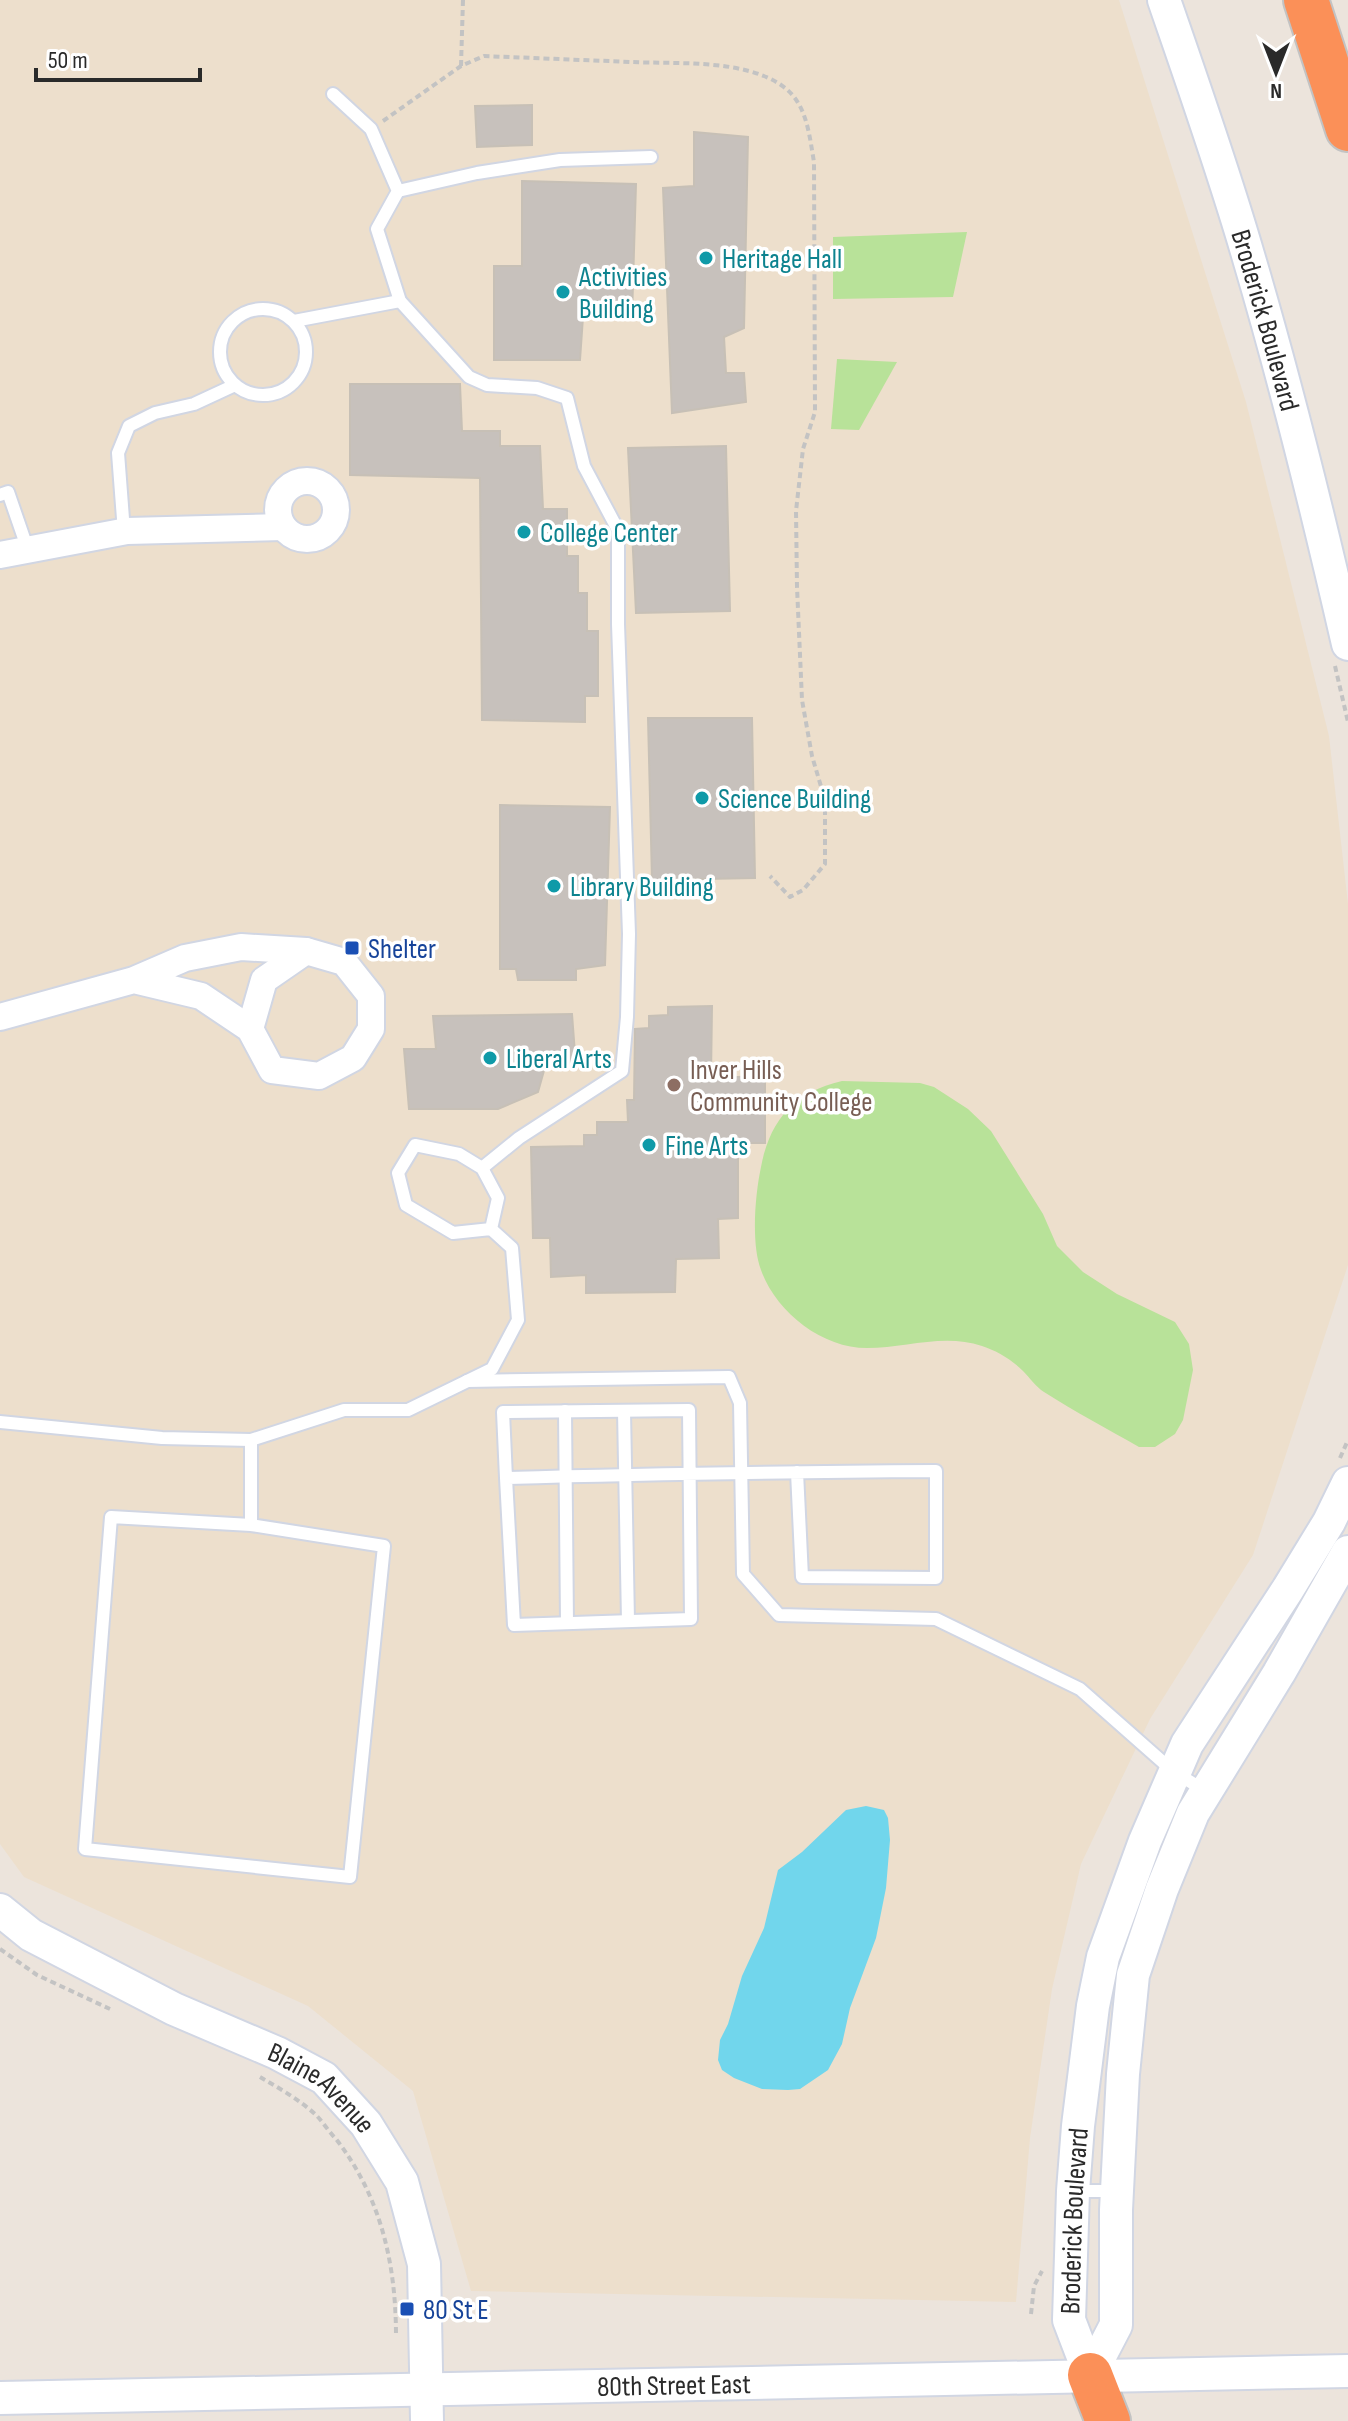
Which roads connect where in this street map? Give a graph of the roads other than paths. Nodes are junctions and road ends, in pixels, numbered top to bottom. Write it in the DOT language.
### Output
graph roads {
  1 [pos="1164,0"];
  2 [pos="1306,0"];
  3 [pos="333,94"];
  4 [pos="1348,129"];
  5 [pos="651,157"];
  6 [pos="398,191"];
  7 [pos="400,301"];
  8 [pos="294,321"];
  9 [pos="235,385"];
  10 [pos="0,495"];
  11 [pos="283,527"];
  12 [pos="124,532"];
  13 [pos="28,550"];
  14 [pos="0,555"];
  15 [pos="1348,644"];
  16 [pos="306,951"];
  17 [pos="134,980"];
  18 [pos="0,1017"];
  19 [pos="250,1029"];
  20 [pos="482,1168"];
  21 [pos="491,1229"];
  22 [pos="467,1381"];
  23 [pos="565,1411"];
  24 [pos="624,1411"];
  25 [pos="0,1422"];
  26 [pos="251,1440"];
  27 [pos="741,1472"];
  28 [pos="797,1472"];
  29 [pos="689,1473"];
  30 [pos="626,1475"];
  31 [pos="566,1476"];
  32 [pos="506,1478"];
  33 [pos="1348,1483"];
  34 [pos="251,1525"];
  35 [pos="1348,1552"];
  36 [pos="628,1621"];
  37 [pos="567,1623"];
  38 [pos="1174,1772"];
  39 [pos="1206,1792"];
  40 [pos="0,1910"];
  41 [pos="1073,2191"];
  42 [pos="1118,2191"];
  43 [pos="1348,2371"];
  44 [pos="1090,2375"];
  45 [pos="427,2388"];
  46 [pos="0,2398"];
  47 [pos="427,2421"];
  48 [pos="1078,2421"];
  49 [pos="1108,2421"];
  1 -- 15 [label="street, Broderick Boulevard"];
  2 -- 4 [label="highway"];
  3 -- 6 [label="lane"];
  5 -- 6 [label="lane"];
  6 -- 7 [label="lane"];
  7 -- 8 [label="lane"];
  7 -- 20 [label="lane"];
  8 -- 9 [label="lane"];
  8 -- 9 [label="lane"];
  9 -- 12 [label="lane"];
  10 -- 13 [label="lane"];
  11 -- 12 [label="street"];
  12 -- 13 [label="street"];
  13 -- 14 [label="street"];
  16 -- 17 [label="street"];
  16 -- 19 [label="street"];
  16 -- 19 [label="street"];
  17 -- 18 [label="street"];
  17 -- 19 [label="street"];
  20 -- 21 [label="lane"];
  20 -- 21 [label="lane"];
  21 -- 22 [label="lane"];
  22 -- 26 [label="lane"];
  22 -- 27 [label="lane"];
  23 -- 24 [label="lane"];
  23 -- 31 [label="lane"];
  23 -- 32 [label="lane"];
  24 -- 29 [label="lane"];
  24 -- 30 [label="lane"];
  25 -- 26 [label="lane"];
  26 -- 34 [label="lane"];
  27 -- 28 [label="lane"];
  27 -- 29 [label="lane"];
  27 -- 38 [label="lane"];
  28 -- 28 [label="lane"];
  29 -- 30 [label="lane"];
  29 -- 36 [label="lane"];
  30 -- 31 [label="lane"];
  30 -- 36 [label="lane"];
  31 -- 32 [label="lane"];
  31 -- 37 [label="lane"];
  32 -- 37 [label="lane"];
  33 -- 38 [label="street, Broderick Boulevard"];
  34 -- 34 [label="lane"];
  35 -- 39 [label="street, Broderick Boulevard"];
  36 -- 37 [label="lane"];
  38 -- 39 [label="lane"];
  38 -- 41 [label="street, Broderick Boulevard"];
  39 -- 42 [label="street, Broderick Boulevard"];
  40 -- 45 [label="street, Blaine Avenue"];
  41 -- 42 [label="lane"];
  41 -- 44 [label="street, Broderick Boulevard"];
  42 -- 44 [label="street, Broderick Boulevard"];
  43 -- 44 [label="street, 80th Street East"];
  44 -- 45 [label="street, 80th Street East"];
  44 -- 48 [label="highway"];
  44 -- 49 [label="highway"];
  45 -- 46 [label="street, 80th Street East"];
  45 -- 47 [label="street, Blaine Avenue"];
}
